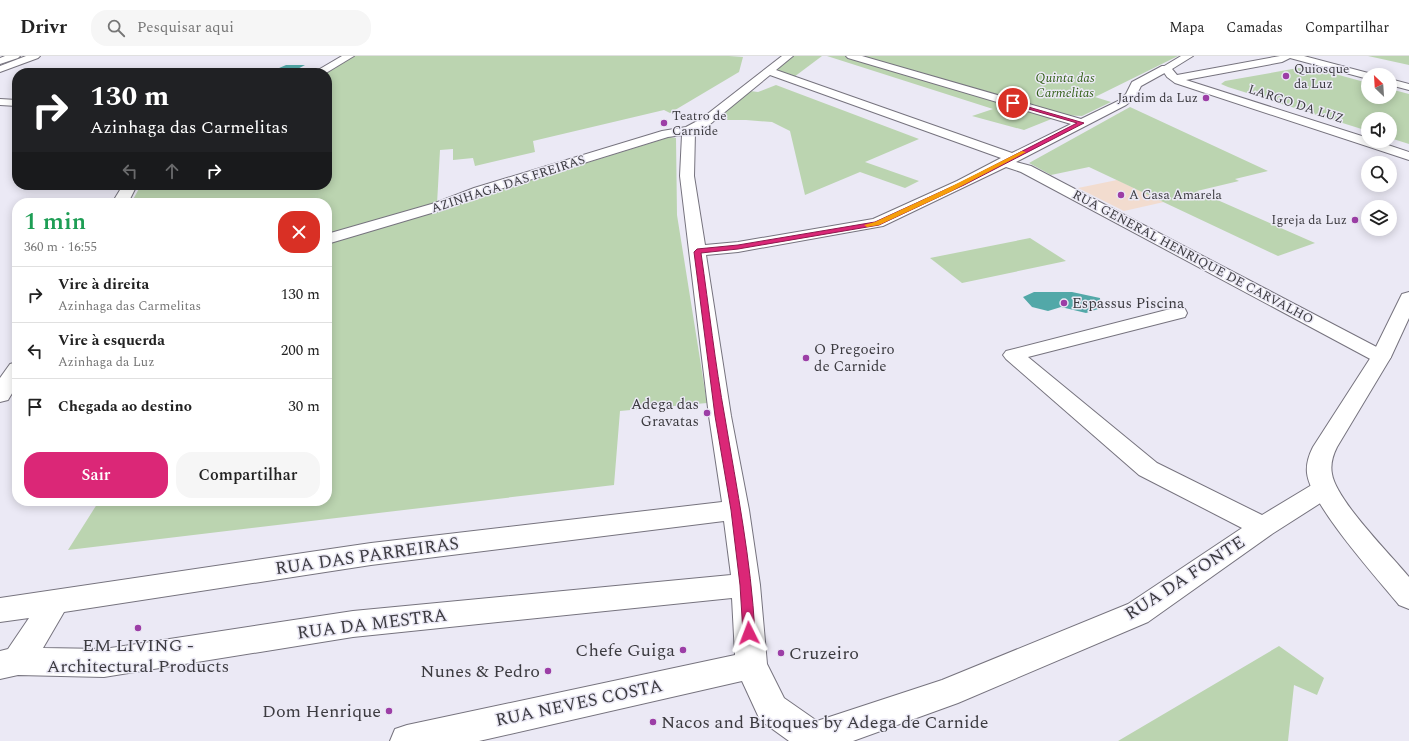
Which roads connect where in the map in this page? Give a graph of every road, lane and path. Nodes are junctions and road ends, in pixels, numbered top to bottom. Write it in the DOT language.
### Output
graph roads {
  1 [pos="15,56"];
  2 [pos="35,56"];
  3 [pos="349,56"];
  4 [pos="788,56"];
  5 [pos="851,56"];
  6 [pos="1188,56"];
  7 [pos="1286,56"];
  8 [pos="1293,56"];
  9 [pos="0,61"];
  10 [pos="327,68"];
  11 [pos="1166,68"];
  12 [pos="0,69"];
  13 [pos="768,71"];
  14 [pos="1361,74"];
  15 [pos="1174,79"];
  16 [pos="1397,83"];
  17 [pos="1136,84"];
  18 [pos="1409,86"];
  19 [pos="0,102"];
  20 [pos="12,103"];
  21 [pos="1081,123"];
  22 [pos="689,130"];
  23 [pos="1409,156"];
  24 [pos="1008,160"];
  25 [pos="332,238"];
  26 [pos="697,252"];
  27 [pos="1409,298"];
  28 [pos="1178,313"];
  29 [pos="1381,357"];
  30 [pos="12,376"];
  31 [pos="0,395"];
  32 [pos="1324,489"];
  33 [pos="736,510"];
  34 [pos="1263,527"];
  35 [pos="746,585"];
  36 [pos="1409,596"];
  37 [pos="55,602"];
  38 [pos="0,610"];
  39 [pos="9,663"];
  40 [pos="751,665"];
  41 [pos="816,740"];
  42 [pos="407,741"];
  1 -- 9 [label="street"];
  2 -- 12 [label="street"];
  3 -- 10 [label="street"];
  4 -- 13 [label="street, AZINHAGA DAS FREIRAS"];
  5 -- 21 [label="street"];
  6 -- 11 [label="street"];
  7 -- 15 [label="street, LARGO DA LUZ"];
  8 -- 14 [label="street"];
  11 -- 15 [label="street"];
  11 -- 17 [label="street"];
  13 -- 22 [label="street, AZINHAGA DAS FREIRAS"];
  13 -- 24 [label="street, RUA GENERAL HENRIQUE DE CARVALHO"];
  15 -- 17 [label="street"];
  15 -- 23 [label="street, LARGO DA LUZ"];
  16 -- 18 [label="street"];
  17 -- 21 [label="street"];
  19 -- 20 [label="street"];
  21 -- 24 [label="street"];
  22 -- 25 [label="street, AZINHAGA DAS FREIRAS"];
  22 -- 26 [label="street"];
  24 -- 26 [label="street"];
  24 -- 29 [label="street, RUA GENERAL HENRIQUE DE CARVALHO"];
  26 -- 33 [label="street"];
  27 -- 29 [label="street"];
  28 -- 34 [label="street"];
  29 -- 32 [label="street"];
  30 -- 31 [label="street"];
  32 -- 34 [label="street, RUA DA FONTE"];
  32 -- 36 [label="street"];
  33 -- 35 [label="street"];
  33 -- 37 [label="street, RUA DAS PARREIRAS"];
  34 -- 41 [label="street, RUA DA FONTE"];
  35 -- 39 [label="street, RUA DA MESTRA"];
  35 -- 40 [label="street"];
  37 -- 38 [label="street, RUA DAS PARREIRAS"];
  37 -- 39 [label="street"];
  40 -- 41 [label="street"];
  40 -- 42 [label="street, RUA NEVES COSTA"];
}
